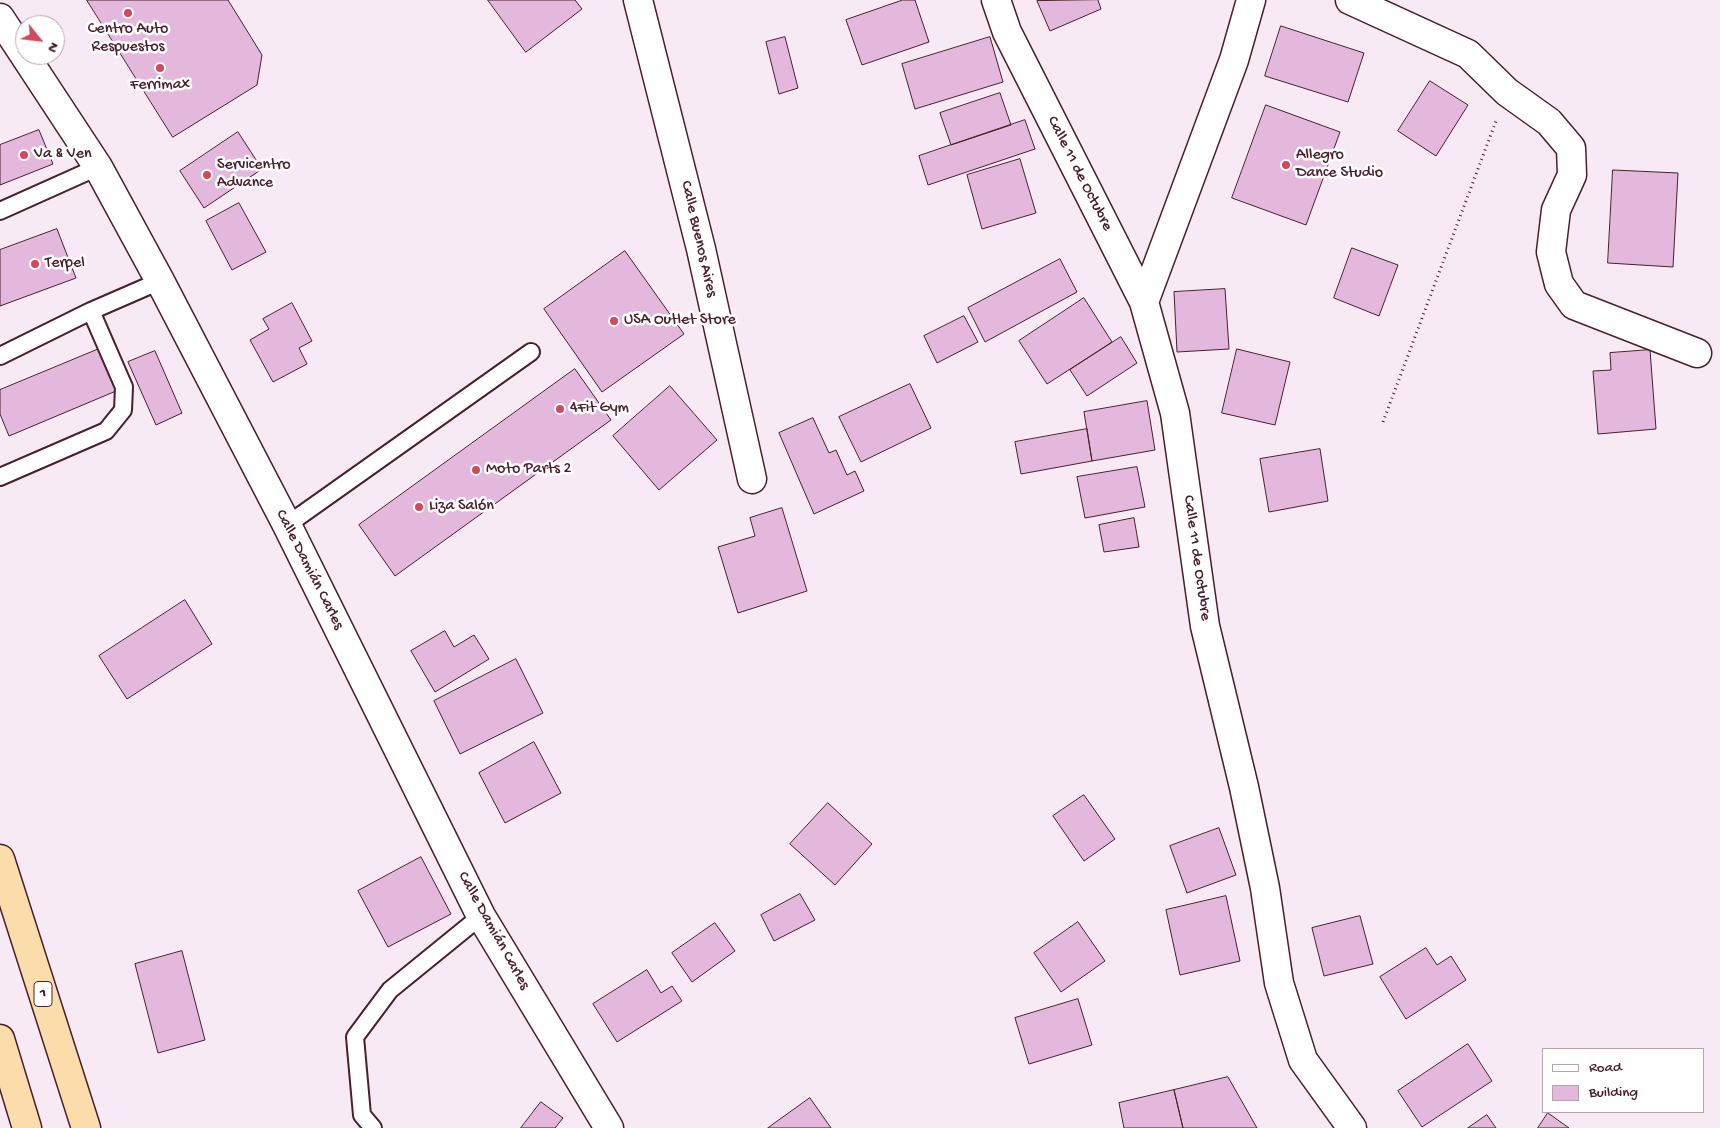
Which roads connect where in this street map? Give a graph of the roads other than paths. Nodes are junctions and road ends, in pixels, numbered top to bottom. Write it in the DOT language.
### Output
graph roads {
  1 [pos="638,0"];
  2 [pos="996,0"];
  3 [pos="1251,0"];
  4 [pos="1350,0"];
  5 [pos="0,18"];
  6 [pos="98,167"];
  7 [pos="0,211"];
  8 [pos="160,281"];
  9 [pos="1144,302"];
  10 [pos="91,311"];
  11 [pos="531,352"];
  12 [pos="1697,354"];
  13 [pos="0,356"];
  14 [pos="0,477"];
  15 [pos="752,479"];
  16 [pos="287,525"];
  17 [pos="0,859"];
  18 [pos="481,916"];
  19 [pos="0,1039"];
  20 [pos="27,1128"];
  21 [pos="86,1128"];
  22 [pos="373,1128"];
  23 [pos="609,1128"];
  24 [pos="1352,1128"];
  1 -- 15 [label="street, Calle Buenos Aires"];
  2 -- 9 [label="street, Calle 11 de Octubre"];
  3 -- 9 [label="street"];
  4 -- 12 [label="street"];
  5 -- 6 [label="street, Calle Damián Carles"];
  6 -- 7 [label="lane"];
  6 -- 8 [label="street, Calle Damián Carles"];
  8 -- 10 [label="lane"];
  8 -- 16 [label="street, Calle Damián Carles"];
  9 -- 24 [label="street, Calle 11 de Octubre"];
  10 -- 13 [label="lane"];
  10 -- 14 [label="lane"];
  11 -- 16 [label="lane"];
  16 -- 18 [label="street, Calle Damián Carles"];
  17 -- 21 [label="highway, 1"];
  18 -- 22 [label="lane"];
  18 -- 23 [label="street, Calle Damián Carles"];
  19 -- 20 [label="highway"];
}
